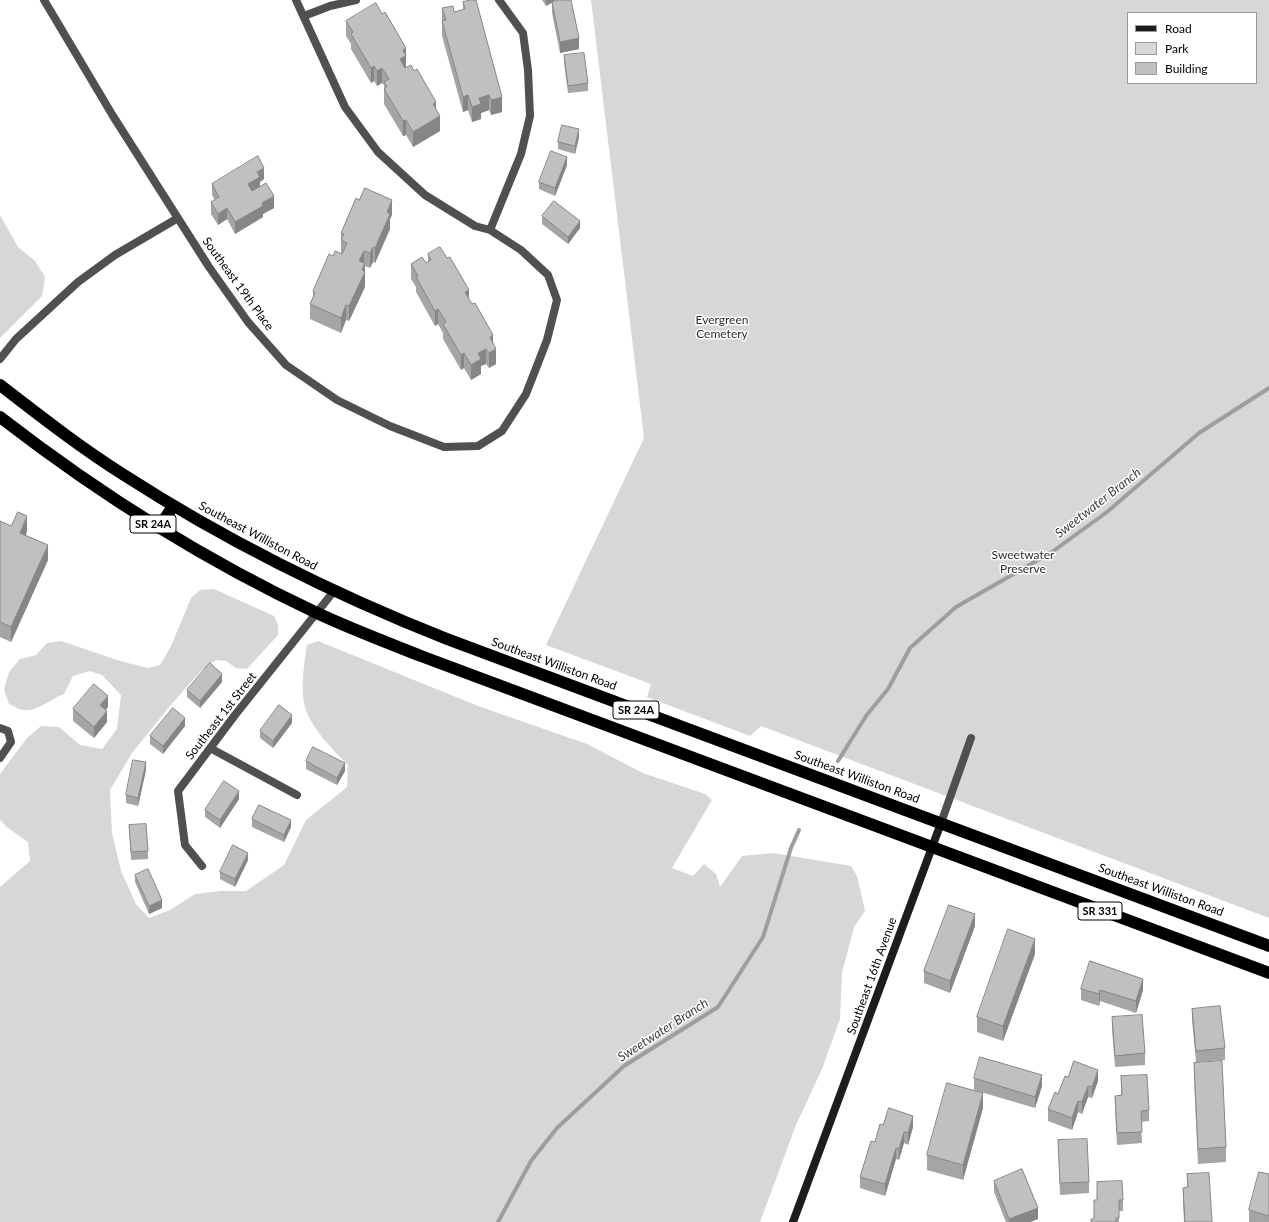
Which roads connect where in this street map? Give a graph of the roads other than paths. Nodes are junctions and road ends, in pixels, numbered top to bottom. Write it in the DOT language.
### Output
graph roads {
  1 [pos="44,0"];
  2 [pos="296,0"];
  3 [pos="356,0"];
  4 [pos="499,0"];
  5 [pos="304,16"];
  6 [pos="178,218"];
  7 [pos="490,230"];
  8 [pos="0,359"];
  9 [pos="0,385"];
  10 [pos="0,417"];
  11 [pos="173,506"];
  12 [pos="160,528"];
  13 [pos="334,591"];
  14 [pos="317,613"];
  15 [pos="0,728"];
  16 [pos="971,738"];
  17 [pos="210,748"];
  18 [pos="0,758"];
  19 [pos="298,795"];
  20 [pos="941,823"];
  21 [pos="932,848"];
  22 [pos="202,866"];
  23 [pos="1269,946"];
  24 [pos="1269,973"];
  25 [pos="793,1222"];
  1 -- 6 [label="street, Southeast 19th Place"];
  2 -- 5 [label="street, Southeast 19th Place"];
  3 -- 5 [label="street"];
  4 -- 7 [label="street"];
  5 -- 7 [label="street, Southeast 19th Place"];
  6 -- 7 [label="street, Southeast 19th Place"];
  6 -- 8 [label="street"];
  9 -- 11 [label="highway, Southeast Williston Road / SR 24A"];
  10 -- 12 [label="highway, SR 24A"];
  11 -- 12 [label="highway"];
  11 -- 13 [label="highway, Southeast Williston Road / SR 24A"];
  12 -- 14 [label="highway, SR 24A"];
  13 -- 14 [label="street, Southeast 1st Street"];
  13 -- 20 [label="highway, Southeast Williston Road / SR 24A"];
  14 -- 17 [label="street, Southeast 1st Street"];
  14 -- 21 [label="highway, SR 24A"];
  15 -- 18 [label="street"];
  16 -- 20 [label="street, Southeast 16th Avenue"];
  17 -- 19 [label="street"];
  17 -- 22 [label="street, Southeast 1st Street"];
  20 -- 21 [label="main road, Southeast 16th Avenue"];
  20 -- 23 [label="highway, Southeast Williston Road / SR 331"];
  21 -- 24 [label="highway, SR 331"];
  21 -- 25 [label="main road, Southeast 16th Avenue"];
}
